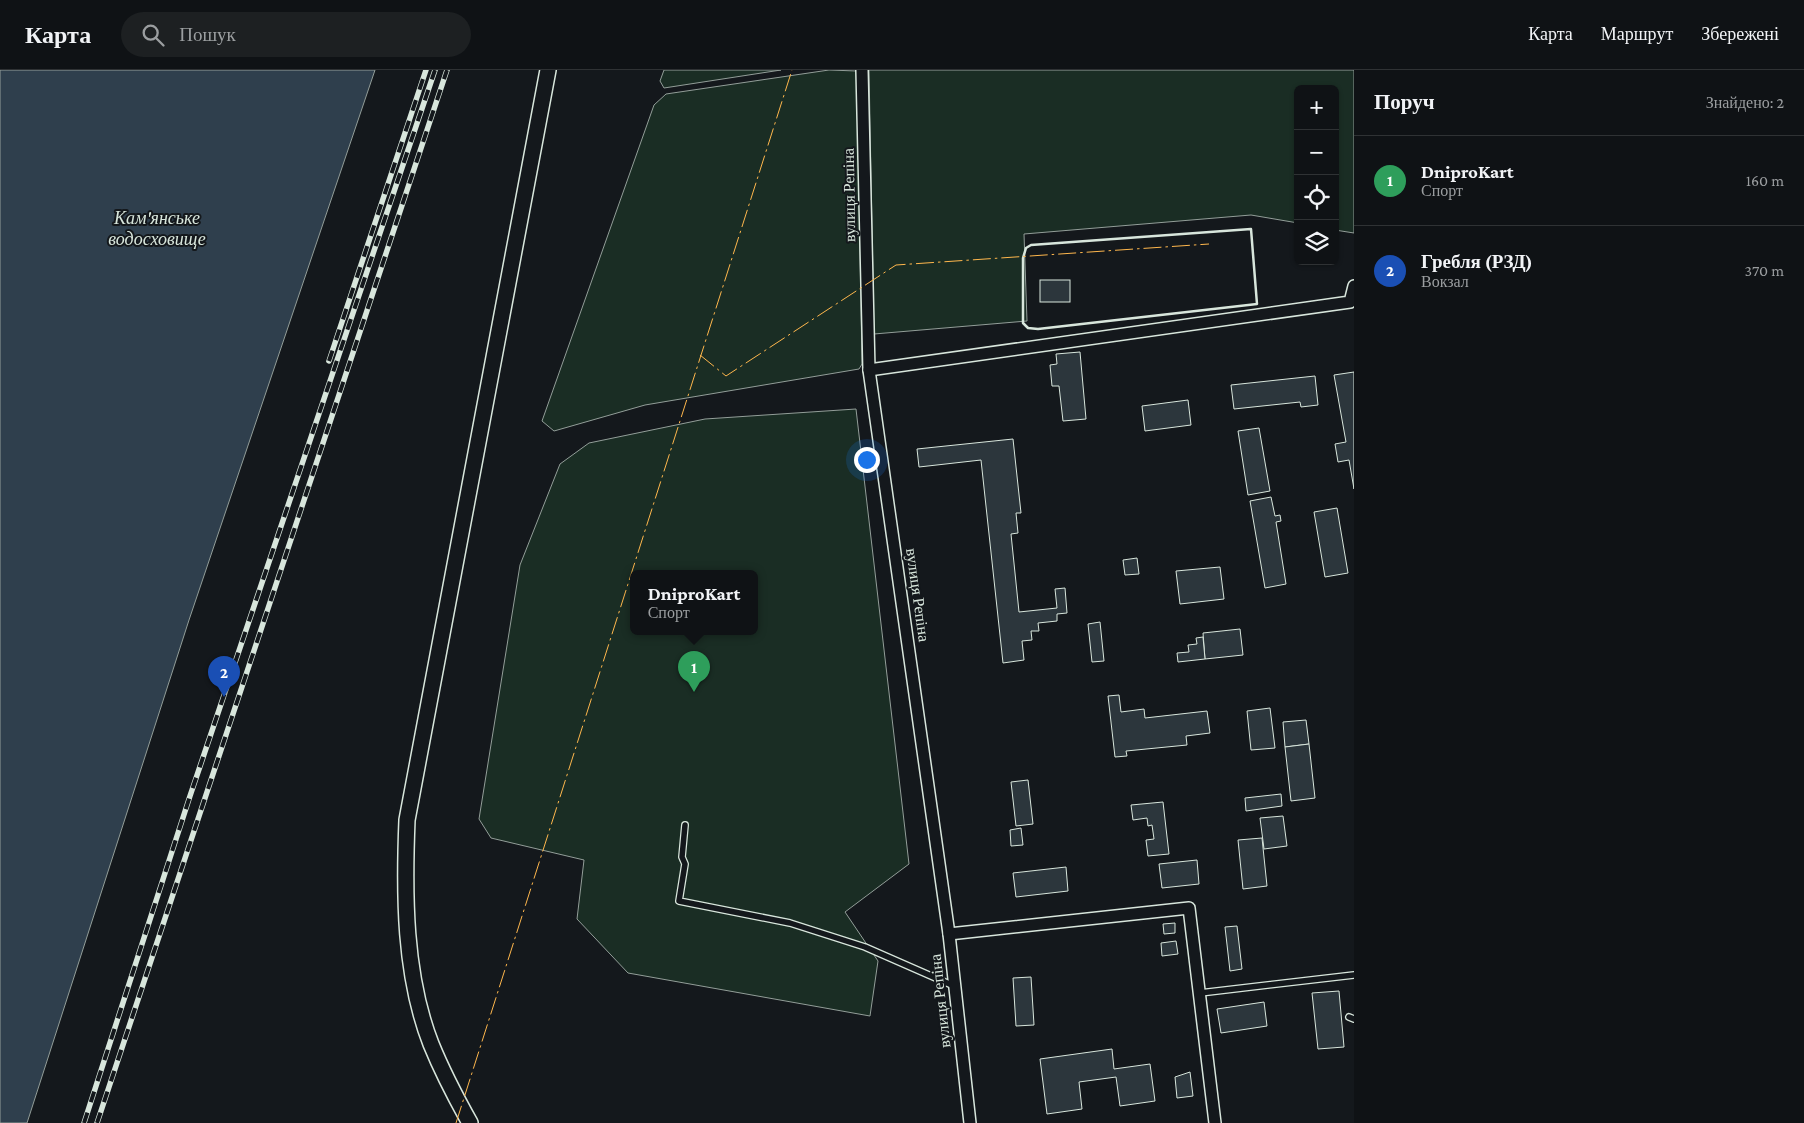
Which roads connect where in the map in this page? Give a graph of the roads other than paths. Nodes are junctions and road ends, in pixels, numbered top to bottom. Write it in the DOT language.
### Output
graph roads {
  1 [pos="548,70"];
  2 [pos="862,70"];
  3 [pos="1354,286"];
  4 [pos="869,370"];
  5 [pos="686,825"];
  6 [pos="949,934"];
  7 [pos="1354,975"];
  8 [pos="954,986"];
  9 [pos="1200,993"];
  10 [pos="470,1123"];
  11 [pos="970,1123"];
  12 [pos="1215,1123"];
  1 -- 10 [label="main road"];
  2 -- 4 [label="street, вулиця Репіна"];
  3 -- 4 [label="street"];
  4 -- 6 [label="street, вулиця Репіна"];
  5 -- 8 [label="lane"];
  6 -- 8 [label="street, вулиця Репіна"];
  6 -- 9 [label="street"];
  7 -- 9 [label="lane"];
  8 -- 11 [label="street, вулиця Репіна"];
  9 -- 12 [label="street"];
}
